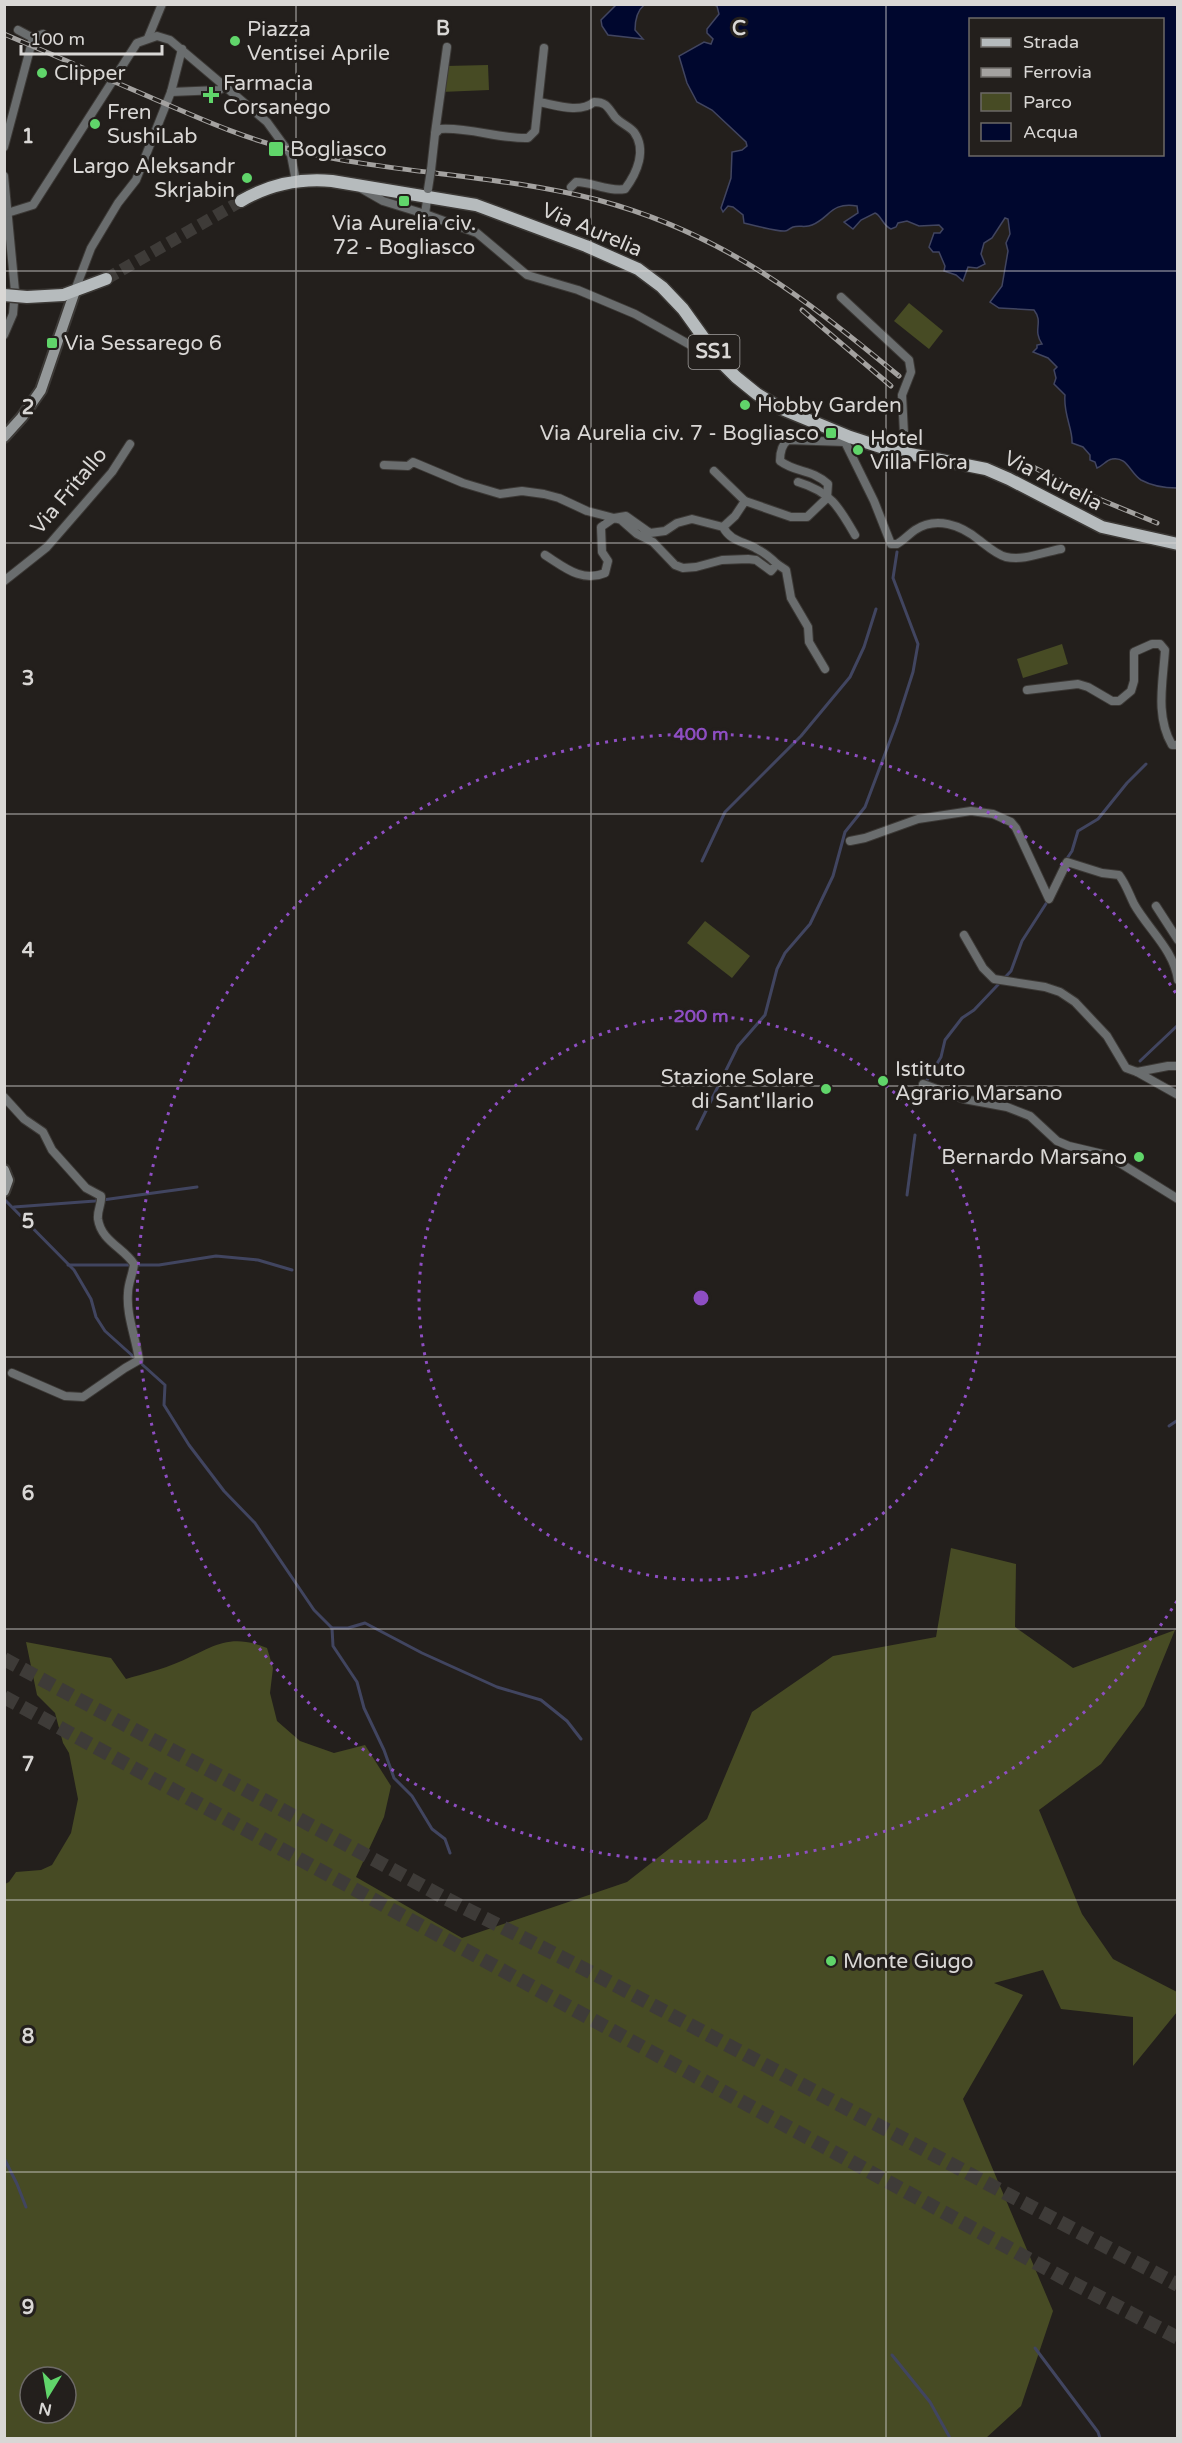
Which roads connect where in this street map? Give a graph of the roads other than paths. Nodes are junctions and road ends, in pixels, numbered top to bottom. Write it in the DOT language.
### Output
graph roads {
  1 [pos="162,4"];
  2 [pos="18,30"];
  3 [pos="43,34"];
  4 [pos="33,38"];
  5 [pos="148,38"];
  6 [pos="447,47"];
  7 [pos="544,48"];
  8 [pos="182,50"];
  9 [pos="225,87"];
  10 [pos="171,92"];
  11 [pos="539,102"];
  12 [pos="435,134"];
  13 [pos="4,147"];
  14 [pos="4,176"];
  15 [pos="296,181"];
  16 [pos="353,184"];
  17 [pos="571,187"];
  18 [pos="428,192"];
  19 [pos="241,201"];
  20 [pos="5,214"];
  21 [pos="425,214"];
  22 [pos="106,279"];
  23 [pos="69,293"];
  24 [pos="4,295"];
  25 [pos="841,297"];
  26 [pos="4,335"];
  27 [pos="721,363"];
  28 [pos="4,437"];
  29 [pos="847,439"];
  30 [pos="130,444"];
  31 [pos="904,453"];
  32 [pos="384,465"];
  33 [pos="714,471"];
  34 [pos="798,483"];
  35 [pos="827,498"];
  36 [pos="745,501"];
  37 [pos="614,518"];
  38 [pos="723,527"];
  39 [pos="855,535"];
  40 [pos="1178,544"];
  41 [pos="1061,549"];
  42 [pos="544,555"];
  43 [pos="777,564"];
  44 [pos="4,581"];
  45 [pos="825,669"];
  46 [pos="1027,690"];
  47 [pos="1178,745"];
  48 [pos="850,841"];
  49 [pos="1156,906"];
  50 [pos="964,935"];
  51 [pos="1178,940"];
  52 [pos="1178,980"];
  53 [pos="1178,1066"];
  54 [pos="1137,1072"];
  55 [pos="923,1084"];
  56 [pos="1178,1095"];
  57 [pos="4,1097"];
  58 [pos="4,1170"];
  59 [pos="4,1191"];
  60 [pos="1178,1199"];
  61 [pos="12,1373"];
  1 -- 5 [label="street"];
  2 -- 4 [label="street"];
  3 -- 4 [label="street"];
  4 -- 13 [label="street"];
  5 -- 8 [label="street"];
  5 -- 20 [label="street"];
  6 -- 12 [label="street"];
  7 -- 11 [label="street"];
  8 -- 9 [label="street"];
  8 -- 10 [label="street"];
  9 -- 10 [label="street"];
  9 -- 15 [label="street"];
  10 -- 23 [label="street"];
  11 -- 12 [label="street"];
  11 -- 17 [label="street"];
  12 -- 18 [label="street, bridge"];
  14 -- 20 [label="street"];
  15 -- 16 [label="main road, Via Aurelia / SS1"];
  15 -- 19 [label="main road, Via Aurelia / SS1"];
  16 -- 18 [label="main road, Via Aurelia / SS1"];
  16 -- 21 [label="street"];
  18 -- 21 [label="street"];
  18 -- 27 [label="main road, Via Aurelia / SS1"];
  20 -- 26 [label="street"];
  21 -- 27 [label="street"];
  22 -- 23 [label="main road"];
  23 -- 24 [label="main road, bridge"];
  23 -- 28 [label="street"];
  25 -- 31 [label="street"];
  27 -- 29 [label="main road, Via Aurelia / SS1"];
  29 -- 31 [label="main road, Via Aurelia / SS1"];
  29 -- 35 [label="street"];
  29 -- 41 [label="street"];
  30 -- 44 [label="street, Via Fritallo"];
  31 -- 40 [label="main road, Via Aurelia / SS1"];
  32 -- 37 [label="street"];
  33 -- 36 [label="street"];
  34 -- 35 [label="street"];
  35 -- 36 [label="street"];
  35 -- 39 [label="street"];
  36 -- 38 [label="street"];
  37 -- 38 [label="street"];
  37 -- 42 [label="street"];
  37 -- 43 [label="street"];
  38 -- 43 [label="street"];
  43 -- 45 [label="street"];
  46 -- 47 [label="street"];
  48 -- 52 [label="street"];
  49 -- 51 [label="street"];
  50 -- 54 [label="street"];
  53 -- 54 [label="street"];
  54 -- 56 [label="street"];
  55 -- 60 [label="street"];
  57 -- 61 [label="street"];
  58 -- 59 [label="street"];
}
